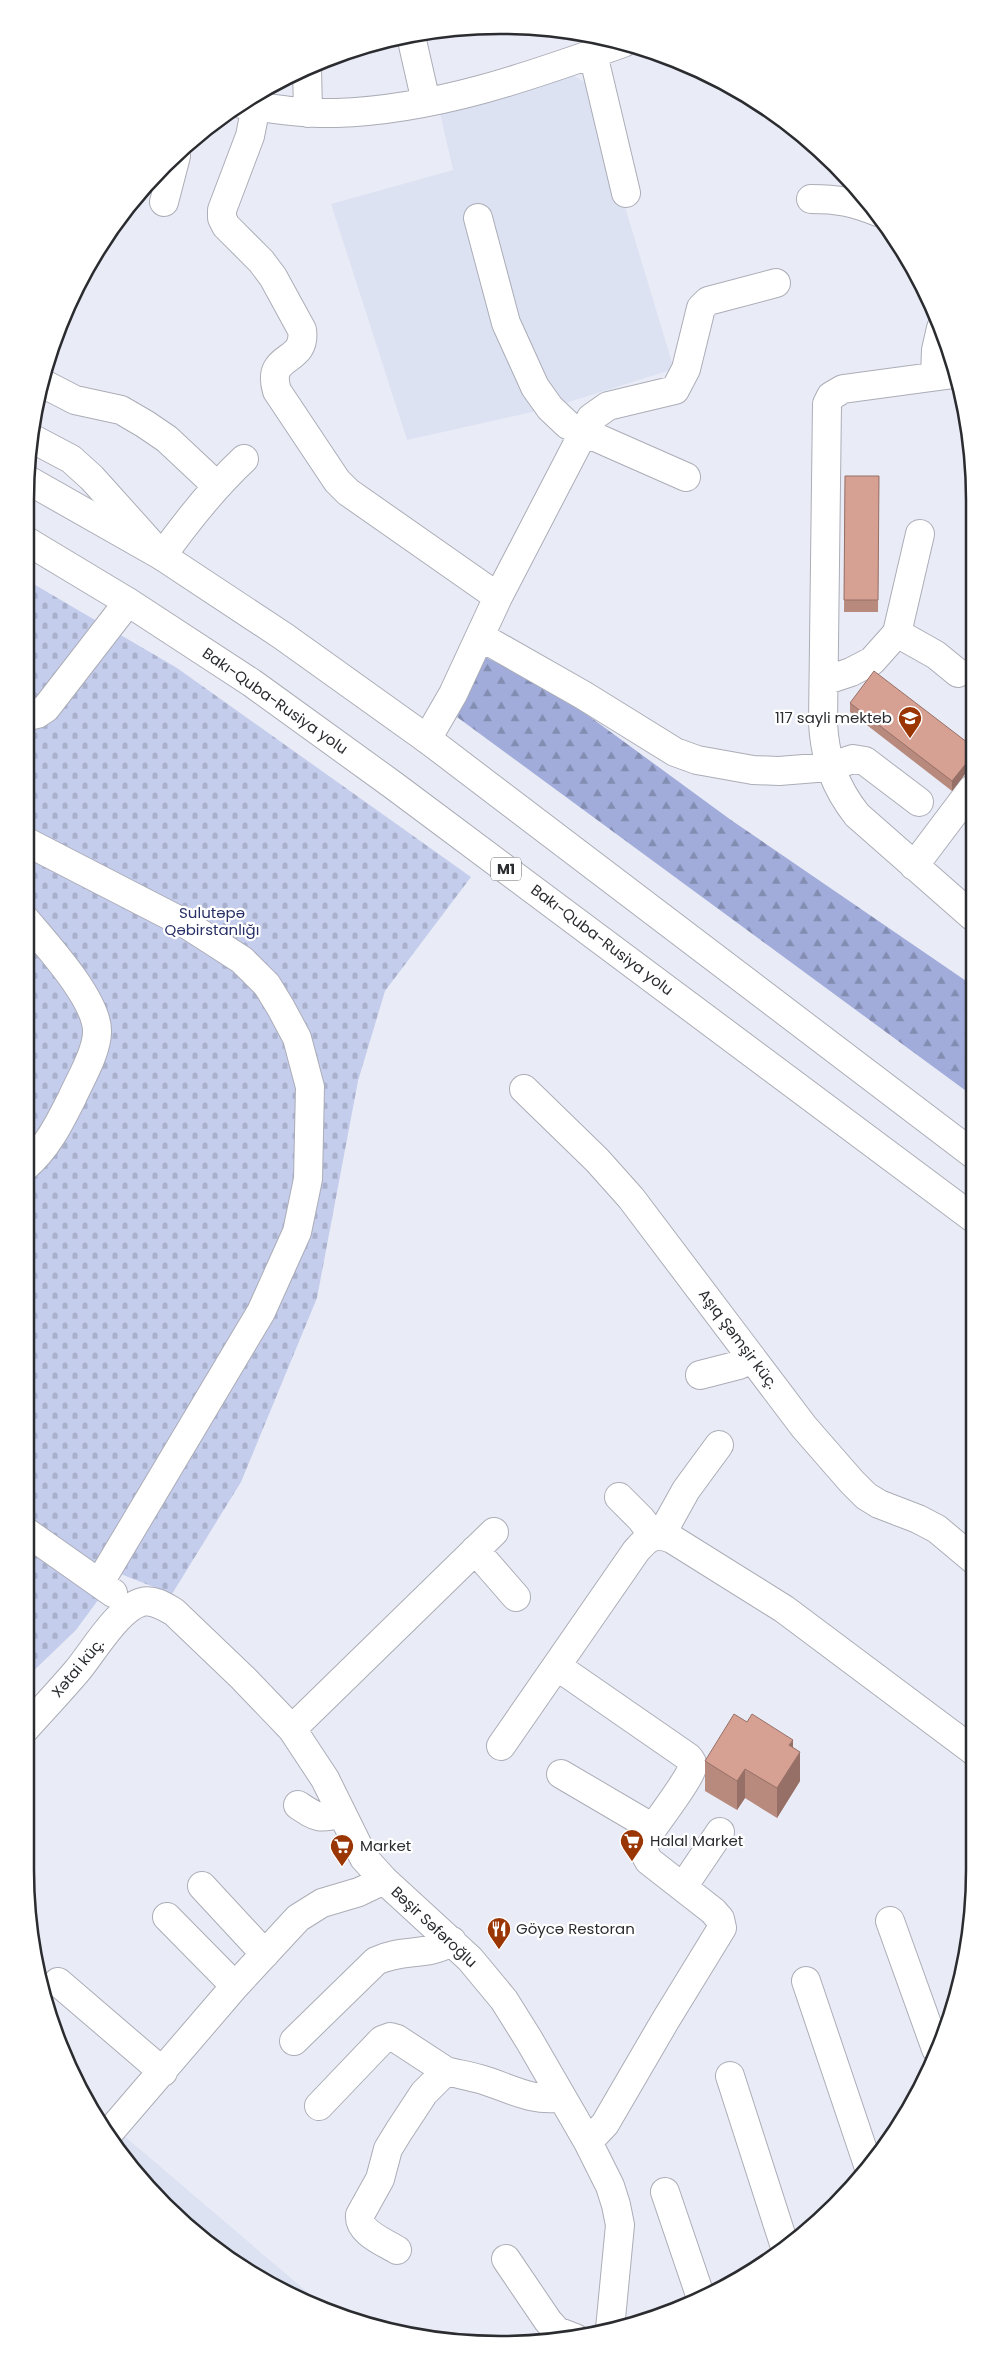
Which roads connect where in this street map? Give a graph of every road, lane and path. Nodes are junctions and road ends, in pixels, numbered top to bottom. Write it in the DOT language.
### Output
graph roads {
  1 [pos="412,42"];
  2 [pos="611,48"];
  3 [pos="593,54"];
  4 [pos="307,76"];
  5 [pos="426,102"];
  6 [pos="252,105"];
  7 [pos="249,107"];
  8 [pos="308,113"];
  9 [pos="173,167"];
  10 [pos="626,193"];
  11 [pos="812,199"];
  12 [pos="164,202"];
  13 [pos="861,205"];
  14 [pos="478,218"];
  15 [pos="776,283"];
  16 [pos="938,340"];
  17 [pos="945,375"];
  18 [pos="48,386"];
  19 [pos="582,432"];
  20 [pos="38,442"];
  21 [pos="244,459"];
  22 [pos="686,477"];
  23 [pos="35,484"];
  24 [pos="216,485"];
  25 [pos="920,534"];
  26 [pos="34,545"];
  27 [pos="162,556"];
  28 [pos="498,597"];
  29 [pos="128,602"];
  30 [pos="897,633"];
  31 [pos="481,637"];
  32 [pos="958,673"];
  33 [pos="824,681"];
  34 [pos="34,715"];
  35 [pos="427,739"];
  36 [pos="829,767"];
  37 [pos="966,797"];
  38 [pos="919,802"];
  39 [pos="34,846"];
  40 [pos="914,866"];
  41 [pos="966,911"];
  42 [pos="34,930"];
  43 [pos="524,1089"];
  44 [pos="966,1149"];
  45 [pos="34,1159"];
  46 [pos="966,1213"];
  47 [pos="752,1358"];
  48 [pos="700,1375"];
  49 [pos="719,1445"];
  50 [pos="619,1497"];
  51 [pos="657,1535"];
  52 [pos="34,1537"];
  53 [pos="966,1553"];
  54 [pos="100,1582"];
  55 [pos="516,1597"];
  56 [pos="130,1607"];
  57 [pos="558,1666"];
  58 [pos="34,1719"];
  59 [pos="292,1729"];
  60 [pos="966,1745"];
  61 [pos="501,1746"];
  62 [pos="561,1774"];
  63 [pos="298,1805"];
  64 [pos="341,1814"];
  65 [pos="653,1828"];
  66 [pos="720,1832"];
  67 [pos="384,1880"];
  68 [pos="202,1886"];
  69 [pos="683,1887"];
  70 [pos="167,1918"];
  71 [pos="890,1921"];
  72 [pos="452,1941"];
  73 [pos="265,1954"];
  74 [pos="806,1981"];
  75 [pos="58,1982"];
  76 [pos="235,1986"];
  77 [pos="294,2041"];
  78 [pos="933,2042"];
  79 [pos="446,2071"];
  80 [pos="163,2072"];
  81 [pos="730,2076"];
  82 [pos="562,2096"];
  83 [pos="319,2106"];
  84 [pos="112,2129"];
  85 [pos="588,2142"];
  86 [pos="866,2159"];
  87 [pos="665,2192"];
  88 [pos="783,2241"];
  89 [pos="397,2250"];
  90 [pos="506,2259"];
  91 [pos="699,2291"];
  92 [pos="611,2322"];
  93 [pos="560,2332"];
  1 -- 5 [label="main road"];
  2 -- 3 [label="main road"];
  3 -- 5 [label="main road"];
  3 -- 10 [label="main road"];
  4 -- 8 [label="main road"];
  5 -- 8 [label="main road"];
  6 -- 8 [label="main road"];
  7 -- 28 [label="main road"];
  9 -- 12 [label="main road"];
  11 -- 13 [label="main road"];
  14 -- 19 [label="main road"];
  15 -- 19 [label="main road"];
  16 -- 17 [label="main road"];
  17 -- 33 [label="main road"];
  18 -- 24 [label="main road"];
  19 -- 22 [label="main road"];
  19 -- 28 [label="main road"];
  20 -- 27 [label="main road"];
  21 -- 24 [label="main road"];
  23 -- 27 [label="main road"];
  24 -- 27 [label="main road"];
  25 -- 30 [label="main road"];
  26 -- 29 [label="main road, Bakı-Quba-Rusiya yolu / M1"];
  27 -- 35 [label="main road"];
  28 -- 31 [label="main road"];
  29 -- 34 [label="main road"];
  29 -- 46 [label="main road, Bakı-Quba-Rusiya yolu / M1"];
  30 -- 32 [label="main road"];
  30 -- 33 [label="main road"];
  31 -- 35 [label="main road"];
  31 -- 36 [label="main road"];
  33 -- 36 [label="main road"];
  35 -- 44 [label="main road"];
  36 -- 38 [label="main road"];
  36 -- 40 [label="main road"];
  37 -- 40 [label="main road"];
  39 -- 54 [label="main road"];
  40 -- 41 [label="main road"];
  42 -- 45 [label="main road"];
  43 -- 47 [label="main road, Aşıq Şəmşir küç."];
  47 -- 48 [label="main road"];
  47 -- 53 [label="main road, Aşıq Şəmşir küç."];
  49 -- 51 [label="main road"];
  50 -- 51 [label="main road"];
  51 -- 57 [label="main road"];
  51 -- 60 [label="main road"];
  52 -- 54 [label="main road"];
  54 -- 56 [label="main road"];
  55 -- 59 [label="main road"];
  56 -- 58 [label="main road, Xətai küç."];
  56 -- 59 [label="main road, Bəşir Səfəroğlu"];
  57 -- 61 [label="main road"];
  57 -- 65 [label="main road"];
  59 -- 64 [label="main road, Bəşir Səfəroğlu"];
  62 -- 65 [label="main road"];
  63 -- 64 [label="main road"];
  64 -- 67 [label="main road, Bəşir Səfəroğlu"];
  65 -- 69 [label="main road"];
  66 -- 69 [label="main road"];
  67 -- 72 [label="main road, Bəşir Səfəroğlu"];
  67 -- 73 [label="main road"];
  68 -- 73 [label="main road"];
  69 -- 85 [label="main road"];
  70 -- 76 [label="main road"];
  71 -- 78 [label="main road"];
  72 -- 77 [label="main road"];
  72 -- 82 [label="main road, Bəşir Səfəroğlu"];
  73 -- 76 [label="main road"];
  74 -- 86 [label="main road"];
  75 -- 80 [label="main road"];
  76 -- 80 [label="main road"];
  79 -- 82 [label="main road"];
  79 -- 83 [label="main road"];
  79 -- 89 [label="main road"];
  80 -- 84 [label="main road"];
  81 -- 88 [label="main road"];
  82 -- 85 [label="main road, Bəşir Səfəroğlu"];
  85 -- 92 [label="main road, Bəşir Səfəroğlu"];
  87 -- 91 [label="main road"];
  90 -- 93 [label="main road"];
}
